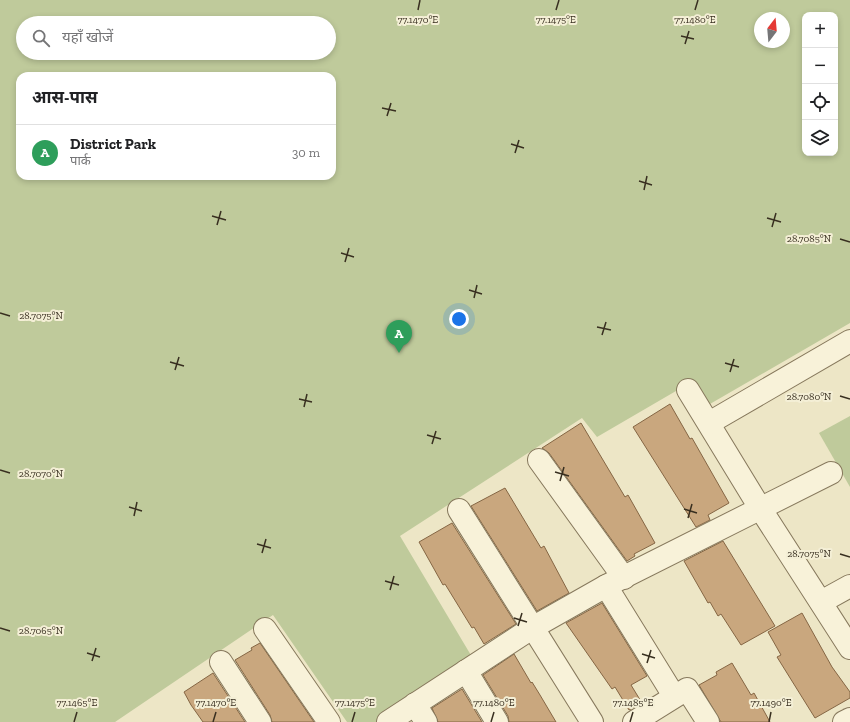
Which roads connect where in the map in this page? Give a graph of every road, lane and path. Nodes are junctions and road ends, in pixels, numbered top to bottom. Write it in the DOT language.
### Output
graph roads {
  1 [pos="850,341"];
  2 [pos="688,390"];
  3 [pos="709,423"];
  4 [pos="539,460"];
  5 [pos="831,473"];
  6 [pos="760,508"];
  7 [pos="459,510"];
  8 [pos="615,582"];
  9 [pos="850,586"];
  10 [pos="821,602"];
  11 [pos="532,628"];
  12 [pos="265,629"];
  13 [pos="850,648"];
  14 [pos="221,662"];
  15 [pos="466,671"];
  16 [pos="674,696"];
  17 [pos="420,713"];
  18 [pos="850,718"];
  19 [pos="260,722"];
  20 [pos="329,722"];
  21 [pos="388,722"];
  22 [pos="497,722"];
  23 [pos="592,722"];
  24 [pos="634,722"];
  25 [pos="708,722"];
  26 [pos="844,722"];
  1 -- 3 [label="street"];
  2 -- 3 [label="street"];
  3 -- 6 [label="street"];
  4 -- 8 [label="street"];
  5 -- 6 [label="street"];
  6 -- 8 [label="street"];
  6 -- 10 [label="street"];
  7 -- 11 [label="street"];
  8 -- 11 [label="street"];
  8 -- 16 [label="street"];
  9 -- 10 [label="street"];
  10 -- 13 [label="street"];
  11 -- 15 [label="street"];
  11 -- 23 [label="street"];
  12 -- 20 [label="street"];
  14 -- 19 [label="street"];
  15 -- 17 [label="street"];
  15 -- 22 [label="street"];
  16 -- 24 [label="street"];
  16 -- 25 [label="street"];
  17 -- 21 [label="street"];
  18 -- 26 [label="street"];
}
